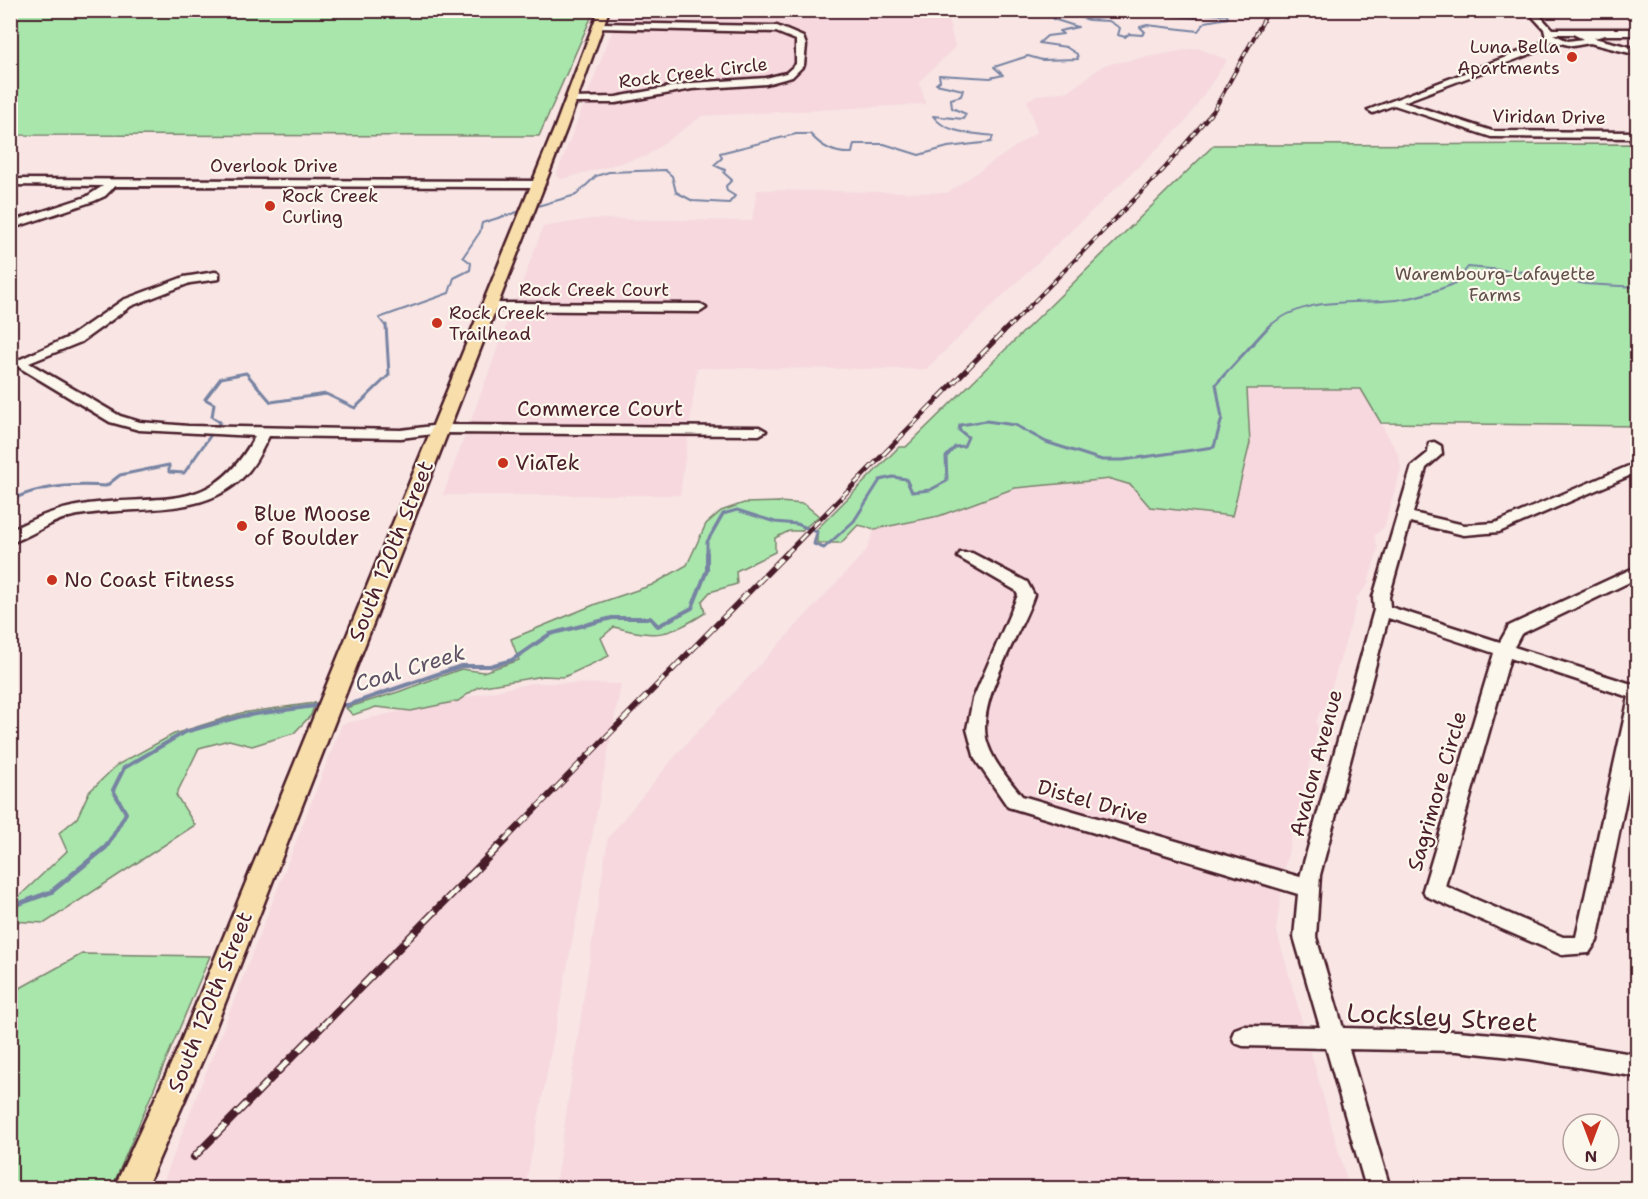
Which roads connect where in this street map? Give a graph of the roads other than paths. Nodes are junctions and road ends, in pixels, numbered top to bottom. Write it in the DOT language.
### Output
graph roads {
  1 [pos="604,10"];
  2 [pos="1537,10"];
  3 [pos="1545,10"];
  4 [pos="599,26"];
  5 [pos="1564,30"];
  6 [pos="1606,32"];
  7 [pos="1638,32"];
  8 [pos="1580,33"];
  9 [pos="1550,35"];
  10 [pos="1587,40"];
  11 [pos="1562,42"];
  12 [pos="1543,46"];
  13 [pos="1638,53"];
  14 [pos="571,101"];
  15 [pos="1393,102"];
  16 [pos="1372,110"];
  17 [pos="1638,135"];
  18 [pos="10,182"];
  19 [pos="113,182"];
  20 [pos="537,184"];
  21 [pos="10,226"];
  22 [pos="214,276"];
  23 [pos="489,307"];
  24 [pos="700,308"];
  25 [pos="13,363"];
  26 [pos="440,429"];
  27 [pos="265,430"];
  28 [pos="759,431"];
  29 [pos="1434,446"];
  30 [pos="1638,466"];
  31 [pos="1406,516"];
  32 [pos="10,538"];
  33 [pos="966,557"];
  34 [pos="1638,571"];
  35 [pos="1382,610"];
  36 [pos="1504,649"];
  37 [pos="1638,693"];
  38 [pos="1308,888"];
  39 [pos="1243,1036"];
  40 [pos="1332,1040"];
  41 [pos="1638,1066"];
  42 [pos="129,1188"];
  43 [pos="1377,1188"];
  1 -- 4 [label="main road, South 120th Street"];
  2 -- 9 [label="street"];
  3 -- 5 [label="street"];
  4 -- 14 [label="main road, South 120th Street"];
  4 -- 14 [label="street, Rock Creek Circle"];
  5 -- 8 [label="street"];
  5 -- 9 [label="street"];
  6 -- 7 [label="street"];
  6 -- 8 [label="street"];
  6 -- 10 [label="street"];
  8 -- 10 [label="street"];
  9 -- 11 [label="street"];
  9 -- 12 [label="street"];
  10 -- 11 [label="street"];
  10 -- 13 [label="street"];
  11 -- 12 [label="street"];
  12 -- 15 [label="street"];
  14 -- 20 [label="main road, South 120th Street"];
  15 -- 16 [label="street"];
  15 -- 17 [label="street, Viridan Drive"];
  18 -- 19 [label="street, Overlook Drive"];
  19 -- 20 [label="street, Overlook Drive"];
  19 -- 21 [label="street"];
  20 -- 23 [label="main road, South 120th Street"];
  22 -- 25 [label="street"];
  23 -- 24 [label="street, Rock Creek Court"];
  23 -- 26 [label="main road, South 120th Street"];
  25 -- 27 [label="street, Commerce Court"];
  26 -- 27 [label="street, Commerce Court"];
  26 -- 28 [label="street, Commerce Court"];
  26 -- 42 [label="main road, South 120th Street"];
  27 -- 32 [label="street"];
  29 -- 31 [label="street, Avalon Avenue"];
  30 -- 31 [label="street"];
  31 -- 35 [label="street, Avalon Avenue"];
  33 -- 38 [label="street, Distel Drive"];
  34 -- 36 [label="street"];
  35 -- 36 [label="street"];
  35 -- 38 [label="street, Avalon Avenue"];
  36 -- 37 [label="street"];
  36 -- 37 [label="street, Sagrimore Circle"];
  38 -- 40 [label="street, Avalon Avenue"];
  39 -- 40 [label="street, Locksley Street"];
  40 -- 41 [label="street, Locksley Street"];
  40 -- 43 [label="street, Avalon Avenue"];
}
